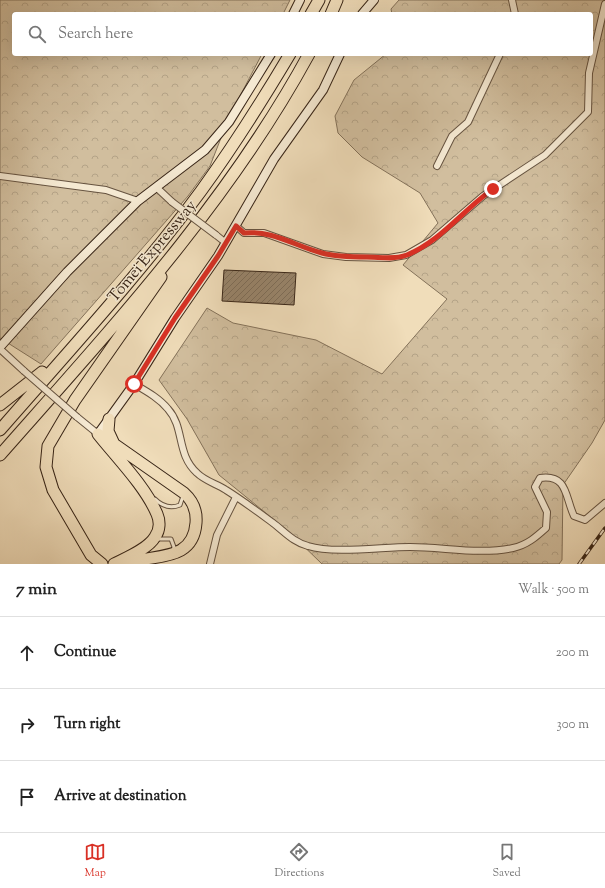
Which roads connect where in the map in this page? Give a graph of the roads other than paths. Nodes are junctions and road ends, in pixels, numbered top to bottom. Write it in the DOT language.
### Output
graph roads {
  1 [pos="300,0"];
  2 [pos="319,0"];
  3 [pos="337,0"];
  4 [pos="374,0"];
  5 [pos="512,0"];
  6 [pos="605,4"];
  7 [pos="294,12"];
  8 [pos="313,12"];
  9 [pos="332,12"];
  10 [pos="364,12"];
  11 [pos="515,12"];
  12 [pos="270,56"];
  13 [pos="289,56"];
  14 [pos="309,56"];
  15 [pos="339,56"];
  16 [pos="499,56"];
  17 [pos="593,56"];
  18 [pos="593,56"];
  19 [pos="437,166"];
  20 [pos="0,176"];
  21 [pos="156,188"];
  22 [pos="138,201"];
  23 [pos="236,226"];
  24 [pos="194,229"];
  25 [pos="226,243"];
  26 [pos="98,317"];
  27 [pos="0,348"];
  28 [pos="134,384"];
  29 [pos="0,405"];
  30 [pos="109,419"];
  31 [pos="0,430"];
  32 [pos="98,434"];
  33 [pos="0,455"];
  34 [pos="130,474"];
  35 [pos="142,479"];
  36 [pos="180,489"];
  37 [pos="151,492"];
  38 [pos="236,497"];
  39 [pos="605,503"];
  40 [pos="152,542"];
  41 [pos="166,557"];
  42 [pos="93,560"];
  43 [pos="102,564"];
  44 [pos="114,564"];
  45 [pos="126,564"];
  46 [pos="210,564"];
  1 -- 7 [label="street"];
  2 -- 8 [label="highway"];
  3 -- 9 [label="highway"];
  4 -- 10 [label="street"];
  5 -- 11 [label="street"];
  6 -- 18 [label="street"];
  12 -- 21 [label="street"];
  13 -- 26 [label="highway, Tomei Expressway"];
  14 -- 24 [label="highway, Tomei Expressway"];
  15 -- 23 [label="street"];
  16 -- 19 [label="street"];
  17 -- 23 [label="street"];
  20 -- 22 [label="street"];
  21 -- 22 [label="street"];
  21 -- 25 [label="street, bridge"];
  22 -- 27 [label="street"];
  23 -- 25 [label="street"];
  24 -- 33 [label="highway, Tomei Expressway"];
  24 -- 42 [label="highway"];
  25 -- 28 [label="street"];
  26 -- 29 [label="highway"];
  26 -- 31 [label="highway, Tomei Expressway"];
  27 -- 32 [label="street, bridge"];
  28 -- 30 [label="street"];
  28 -- 38 [label="street"];
  30 -- 32 [label="street"];
  30 -- 36 [label="highway"];
  32 -- 34 [label="highway"];
  34 -- 35 [label="lane"];
  34 -- 40 [label="highway"];
  36 -- 37 [label="lane"];
  36 -- 41 [label="highway"];
  38 -- 39 [label="street"];
  38 -- 46 [label="street"];
  40 -- 41 [label="lane"];
  40 -- 44 [label="highway"];
  41 -- 45 [label="highway"];
  42 -- 43 [label="highway"];
}
